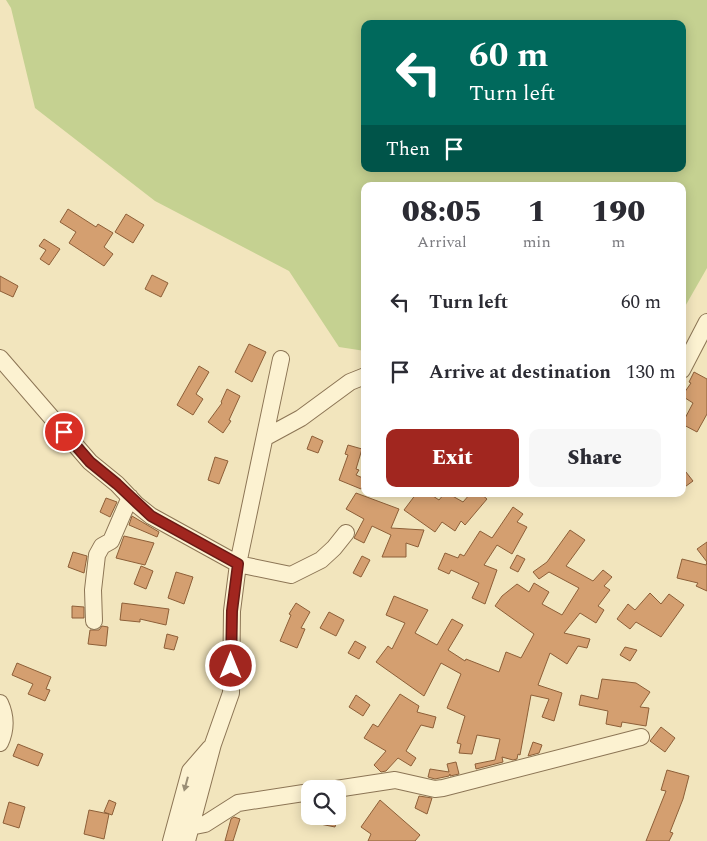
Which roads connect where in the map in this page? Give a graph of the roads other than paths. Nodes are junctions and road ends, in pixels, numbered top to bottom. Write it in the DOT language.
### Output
graph roads {
  1 [pos="707,322"];
  2 [pos="0,358"];
  3 [pos="280,359"];
  4 [pos="686,362"];
  5 [pos="361,378"];
  6 [pos="266,437"];
  7 [pos="130,497"];
  8 [pos="346,533"];
  9 [pos="238,564"];
  10 [pos="94,621"];
  11 [pos="0,703"];
  12 [pos="641,738"];
  13 [pos="0,743"];
  14 [pos="213,744"];
  15 [pos="346,788"];
  16 [pos="301,793"];
  17 [pos="188,834"];
  18 [pos="171,841"];
  1 -- 4 [label="street"];
  2 -- 7 [label="street"];
  3 -- 6 [label="street"];
  5 -- 6 [label="street"];
  6 -- 9 [label="street"];
  7 -- 9 [label="street"];
  7 -- 10 [label="street"];
  8 -- 9 [label="street"];
  9 -- 14 [label="street"];
  11 -- 13 [label="street"];
  12 -- 15 [label="street"];
  14 -- 17 [label="street"];
  14 -- 18 [label="street, one-way"];
  16 -- 17 [label="street"];
}
